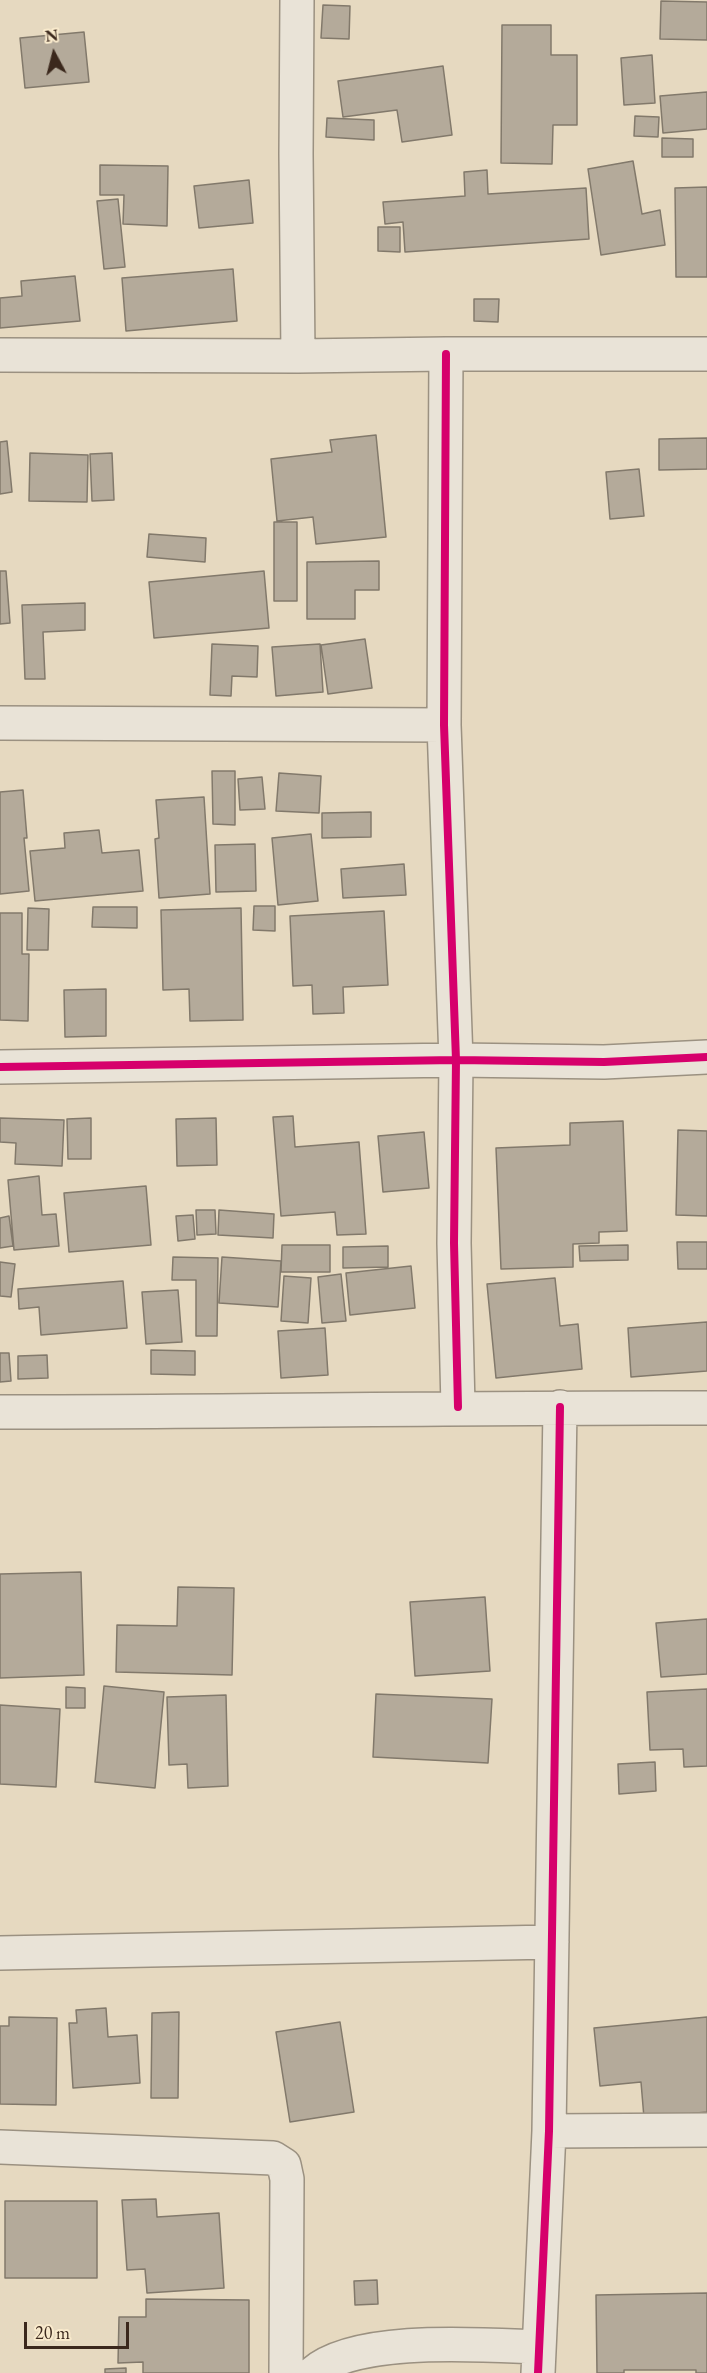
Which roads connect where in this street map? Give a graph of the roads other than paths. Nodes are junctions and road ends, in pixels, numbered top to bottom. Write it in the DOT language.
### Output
graph roads {
  1 [pos="297,0"];
  2 [pos="446,354"];
  3 [pos="707,354"];
  4 [pos="0,355"];
  5 [pos="298,356"];
  6 [pos="0,723"];
  7 [pos="444,725"];
  8 [pos="707,1057"];
  9 [pos="456,1060"];
  10 [pos="0,1067"];
  11 [pos="458,1407"];
  12 [pos="560,1407"];
  13 [pos="707,1408"];
  14 [pos="0,1412"];
  15 [pos="552,1942"];
  16 [pos="0,1953"];
  17 [pos="707,2130"];
  18 [pos="549,2131"];
  19 [pos="0,2147"];
  20 [pos="539,2360"];
  21 [pos="286,2373"];
  22 [pos="313,2373"];
  1 -- 5 [label="street"];
  2 -- 3 [label="street"];
  2 -- 5 [label="street"];
  2 -- 7 [label="street"];
  4 -- 5 [label="street"];
  6 -- 7 [label="street"];
  7 -- 9 [label="street"];
  8 -- 9 [label="street"];
  9 -- 10 [label="street"];
  9 -- 11 [label="street"];
  11 -- 12 [label="street"];
  11 -- 14 [label="street"];
  12 -- 13 [label="street"];
  12 -- 15 [label="street"];
  15 -- 16 [label="street"];
  15 -- 18 [label="street"];
  17 -- 18 [label="street"];
  18 -- 20 [label="street"];
  19 -- 21 [label="street"];
  20 -- 22 [label="street"];
}
